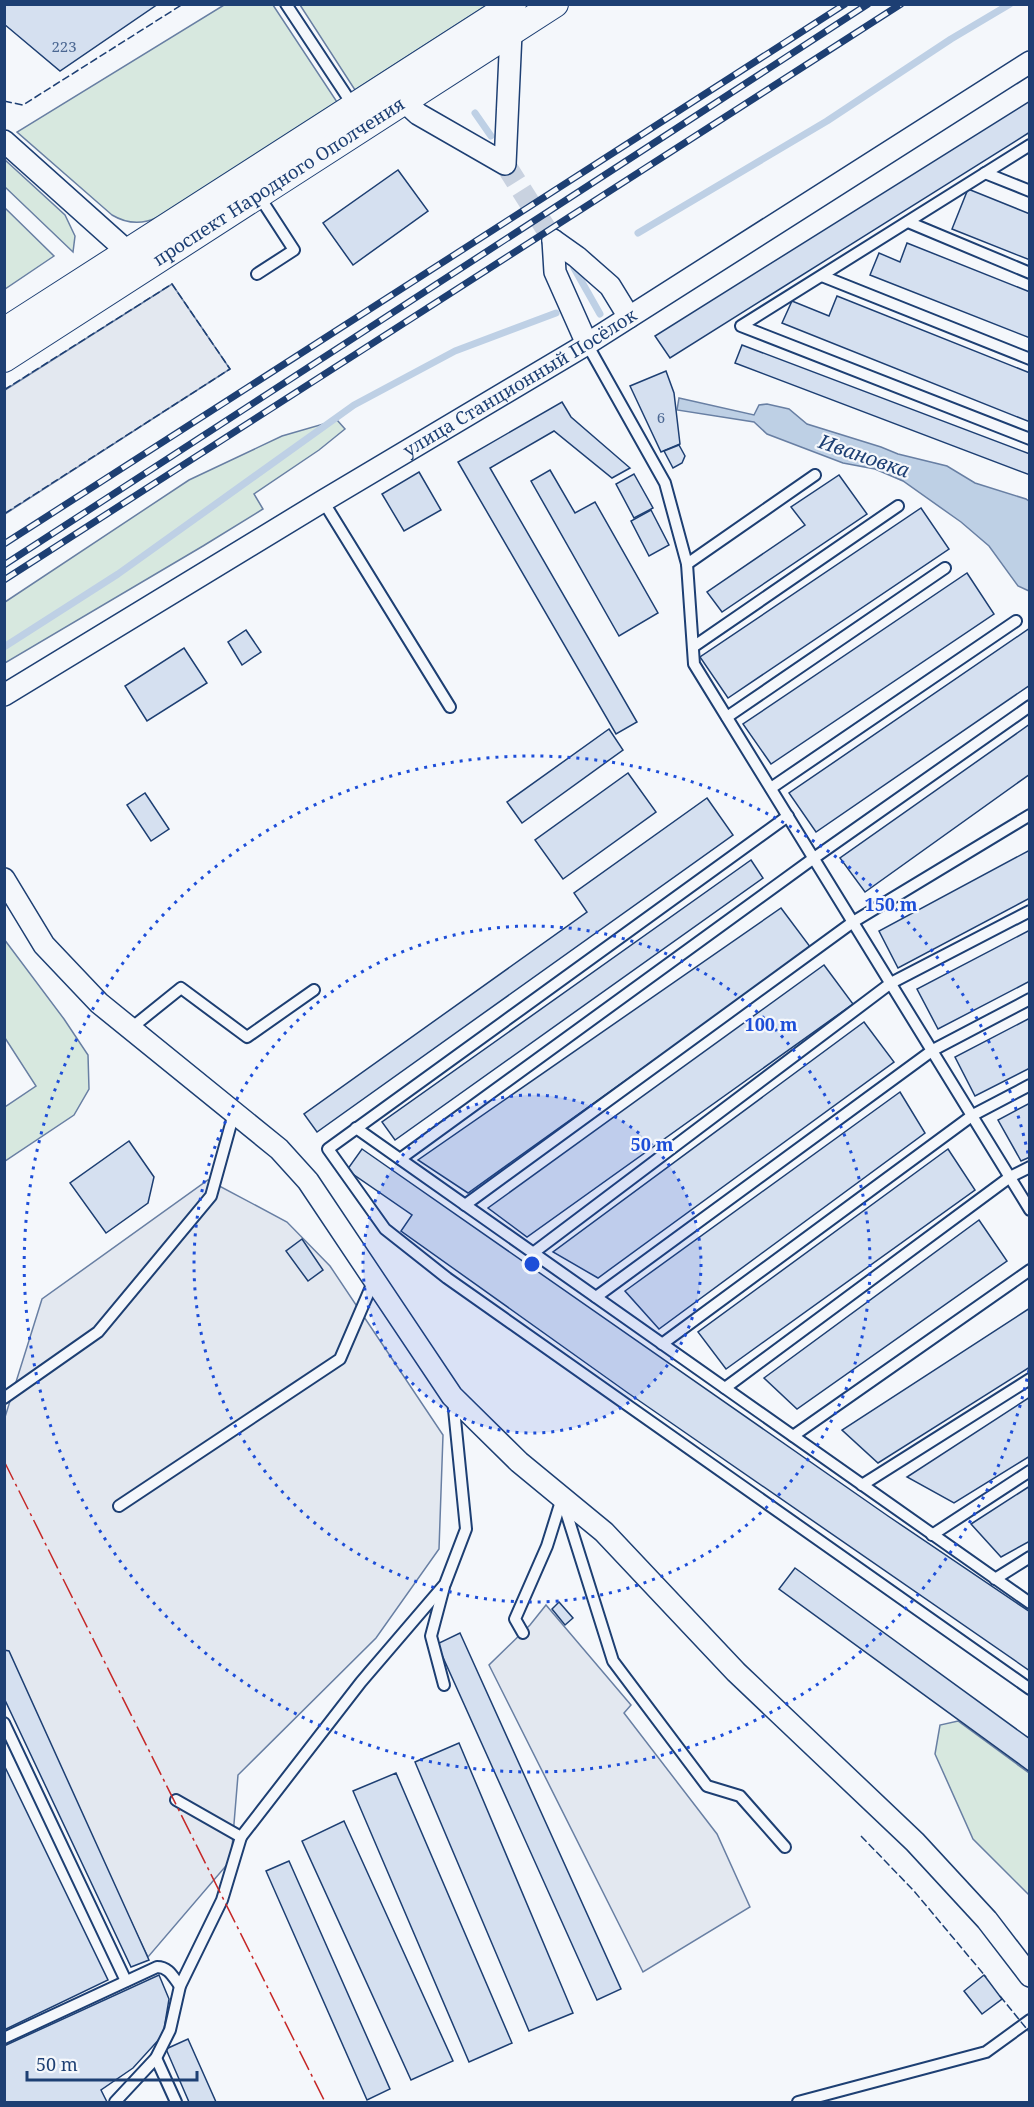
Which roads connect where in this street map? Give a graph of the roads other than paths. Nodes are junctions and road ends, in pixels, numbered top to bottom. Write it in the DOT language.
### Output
graph roads {
  1 [pos="286,4"];
  2 [pos="555,4"];
  3 [pos="508,17"];
  4 [pos="1029,62"];
  5 [pos="399,93"];
  6 [pos="355,107"];
  7 [pos="4,141"];
  8 [pos="1029,145"];
  9 [pos="986,173"];
  10 [pos="1029,191"];
  11 [pos="259,196"];
  12 [pos="908,222"];
  13 [pos="135,261"];
  14 [pos="1029,273"];
  15 [pos="256,274"];
  16 [pos="822,276"];
  17 [pos="629,317"];
  18 [pos="4,331"];
  19 [pos="587,344"];
  20 [pos="4,359"];
  21 [pos="1029,359"];
  22 [pos="1029,439"];
  23 [pos="815,475"];
  24 [pos="323,501"];
  25 [pos="898,506"];
  26 [pos="687,564"];
  27 [pos="945,568"];
  28 [pos="1016,621"];
  29 [pos="693,647"];
  30 [pos="4,695"];
  31 [pos="1029,706"];
  32 [pos="450,707"];
  33 [pos="727,717"];
  34 [pos="771,788"];
  35 [pos="1029,815"];
  36 [pos="788,816"];
  37 [pos="814,858"];
  38 [pos="4,879"];
  39 [pos="1029,911"];
  40 [pos="853,922"];
  41 [pos="891,983"];
  42 [pos="314,990"];
  43 [pos="1029,999"];
  44 [pos="130,1029"];
  45 [pos="933,1050"];
  46 [pos="1029,1085"];
  47 [pos="234,1113"];
  48 [pos="973,1115"];
  49 [pos="356,1128"];
  50 [pos="400,1159"];
  51 [pos="1029,1167"];
  52 [pos="1010,1177"];
  53 [pos="465,1205"];
  54 [pos="1029,1210"];
  55 [pos="533,1252"];
  56 [pos="1029,1270"];
  57 [pos="374,1280"];
  58 [pos="596,1297"];
  59 [pos="662,1344"];
  60 [pos="1029,1379"];
  61 [pos="725,1388"];
  62 [pos="452,1396"];
  63 [pos="4,1398"];
  64 [pos="793,1436"];
  65 [pos="1029,1471"];
  66 [pos="862,1485"];
  67 [pos="562,1498"];
  68 [pos="119,1506"];
  69 [pos="932,1534"];
  70 [pos="1029,1557"];
  71 [pos="995,1579"];
  72 [pos="445,1584"];
  73 [pos="1029,1604"];
  74 [pos="523,1633"];
  75 [pos="444,1685"];
  76 [pos="1029,1689"];
  77 [pos="4,1723"];
  78 [pos="176,1800"];
  79 [pos="241,1837"];
  80 [pos="785,1847"];
  81 [pos="1029,1976"];
  82 [pos="126,1981"];
  83 [pos="180,1986"];
  84 [pos="1029,2020"];
  85 [pos="4,2038"];
  86 [pos="156,2058"];
  87 [pos="115,2103"];
  88 [pos="176,2103"];
  89 [pos="798,2103"];
  1 -- 6 [label="lane"];
  2 -- 3 [label="street, проспект Народного Ополчения"];
  3 -- 5 [label="street, проспект Народного Ополчения"];
  3 -- 5 [label="street"];
  4 -- 17 [label="street, улица Станционный Посёлок"];
  5 -- 6 [label="street, проспект Народного Ополчения"];
  5 -- 11 [label="street, проспект Народного Ополчения"];
  6 -- 13 [label="street, проспект Народного Ополчения"];
  7 -- 13 [label="street"];
  8 -- 9 [label="lane"];
  9 -- 10 [label="lane"];
  9 -- 12 [label="lane"];
  11 -- 13 [label="street, проспект Народного Ополчения"];
  11 -- 15 [label="lane"];
  12 -- 14 [label="lane"];
  12 -- 16 [label="lane"];
  13 -- 18 [label="street, проспект Народного Ополчения"];
  13 -- 20 [label="street, проспект Народного Ополчения"];
  16 -- 21 [label="lane"];
  16 -- 22 [label="lane"];
  17 -- 19 [label="street, улица Станционный Посёлок"];
  17 -- 19 [label="street"];
  19 -- 24 [label="street, улица Станционный Посёлок"];
  19 -- 26 [label="lane"];
  23 -- 26 [label="lane"];
  24 -- 30 [label="street, улица Станционный Посёлок"];
  24 -- 32 [label="lane"];
  25 -- 29 [label="lane"];
  26 -- 29 [label="lane"];
  27 -- 33 [label="lane"];
  28 -- 34 [label="lane"];
  29 -- 33 [label="lane"];
  31 -- 37 [label="lane"];
  33 -- 34 [label="lane"];
  34 -- 36 [label="lane"];
  35 -- 40 [label="lane"];
  36 -- 37 [label="lane"];
  36 -- 49 [label="lane"];
  37 -- 40 [label="lane"];
  37 -- 50 [label="lane"];
  38 -- 44 [label="street"];
  39 -- 41 [label="lane"];
  40 -- 41 [label="lane"];
  40 -- 53 [label="lane"];
  41 -- 45 [label="lane"];
  41 -- 55 [label="lane"];
  42 -- 44 [label="lane"];
  43 -- 45 [label="lane"];
  44 -- 47 [label="street"];
  45 -- 48 [label="lane"];
  45 -- 58 [label="lane"];
  46 -- 48 [label="lane"];
  47 -- 57 [label="street"];
  47 -- 63 [label="lane"];
  48 -- 52 [label="lane"];
  48 -- 59 [label="lane"];
  49 -- 50 [label="lane"];
  49 -- 76 [label="lane"];
  50 -- 53 [label="lane"];
  51 -- 52 [label="lane"];
  52 -- 54 [label="lane"];
  52 -- 61 [label="lane"];
  53 -- 55 [label="lane"];
  55 -- 58 [label="lane"];
  56 -- 64 [label="lane"];
  57 -- 62 [label="street"];
  57 -- 68 [label="lane"];
  58 -- 59 [label="lane"];
  59 -- 61 [label="lane"];
  60 -- 66 [label="lane"];
  61 -- 64 [label="lane"];
  62 -- 67 [label="street"];
  62 -- 72 [label="lane"];
  64 -- 66 [label="lane"];
  65 -- 69 [label="lane"];
  66 -- 69 [label="lane"];
  67 -- 74 [label="lane"];
  67 -- 80 [label="lane"];
  67 -- 81 [label="street"];
  69 -- 71 [label="lane"];
  70 -- 71 [label="lane"];
  71 -- 73 [label="lane"];
  72 -- 75 [label="lane"];
  72 -- 79 [label="lane"];
  77 -- 82 [label="lane"];
  78 -- 79 [label="lane"];
  79 -- 83 [label="lane"];
  82 -- 83 [label="lane"];
  82 -- 85 [label="lane"];
  83 -- 86 [label="lane"];
  84 -- 89 [label="lane"];
  86 -- 87 [label="lane"];
  86 -- 88 [label="lane"];
}
